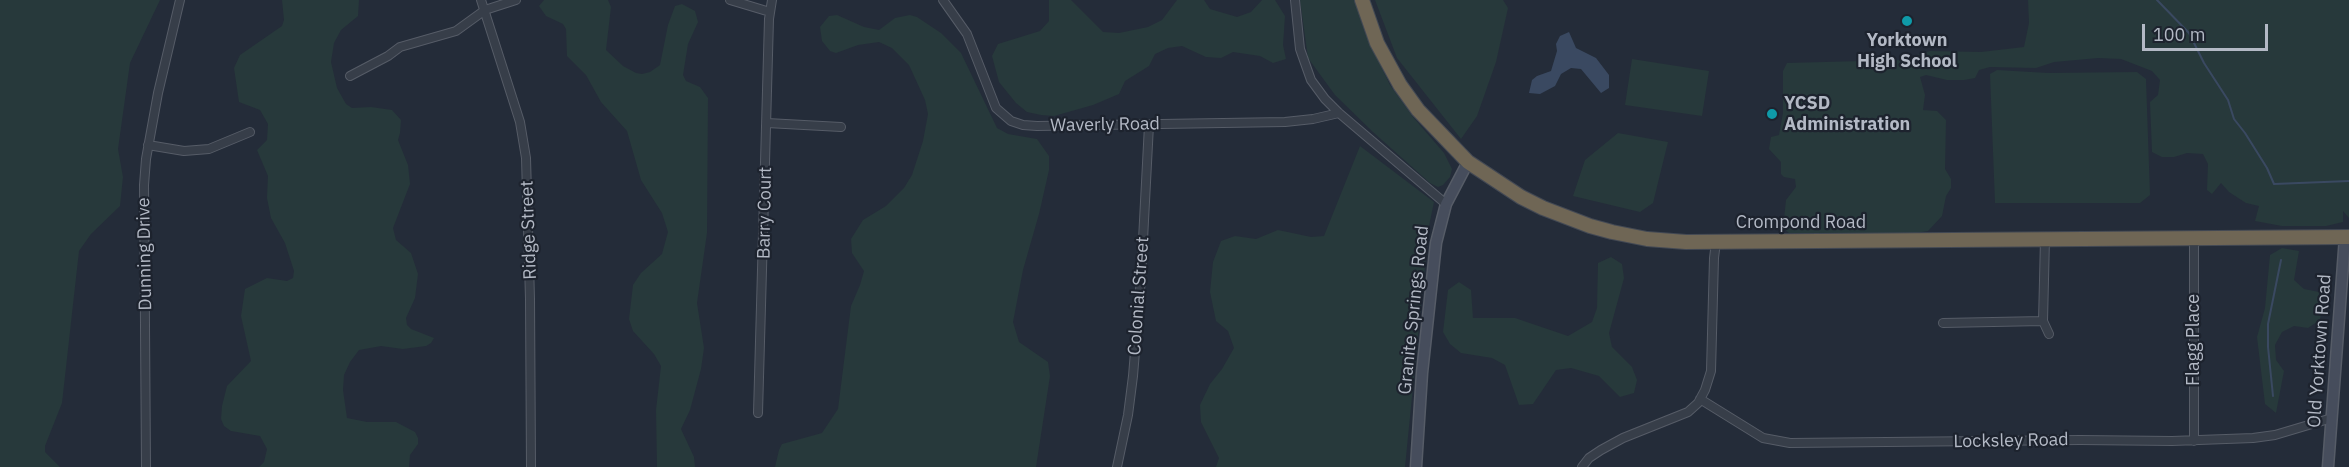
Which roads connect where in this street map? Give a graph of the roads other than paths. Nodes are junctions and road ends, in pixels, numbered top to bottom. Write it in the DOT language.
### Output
graph roads {
  1 [pos="180,0"];
  2 [pos="481,0"];
  3 [pos="516,0"];
  4 [pos="730,0"];
  5 [pos="772,0"];
  6 [pos="943,0"];
  7 [pos="1295,0"];
  8 [pos="1362,0"];
  9 [pos="484,10"];
  10 [pos="770,12"];
  11 [pos="350,76"];
  12 [pos="1339,113"];
  13 [pos="767,123"];
  14 [pos="1149,125"];
  15 [pos="841,127"];
  16 [pos="250,132"];
  17 [pos="148,145"];
  18 [pos="1468,162"];
  19 [pos="1446,204"];
  20 [pos="2347,237"];
  21 [pos="2045,239"];
  22 [pos="2194,239"];
  23 [pos="1716,242"];
  24 [pos="2043,321"];
  25 [pos="1943,322"];
  26 [pos="2049,334"];
  27 [pos="1700,399"];
  28 [pos="758,413"];
  29 [pos="2332,418"];
  30 [pos="2194,441"];
  31 [pos="146,467"];
  32 [pos="531,467"];
  33 [pos="1117,467"];
  34 [pos="1416,467"];
  35 [pos="1582,467"];
  36 [pos="2328,467"];
  1 -- 17 [label="street, Dunning Drive"];
  2 -- 9 [label="street, Ridge Street"];
  3 -- 9 [label="street"];
  4 -- 10 [label="street"];
  5 -- 10 [label="street"];
  6 -- 14 [label="street, Waverly Road"];
  7 -- 12 [label="street"];
  8 -- 18 [label="highway, Crompond Road"];
  9 -- 11 [label="street"];
  9 -- 32 [label="street, Ridge Street"];
  10 -- 13 [label="street, Barry Court"];
  12 -- 14 [label="street, Waverly Road"];
  12 -- 19 [label="street"];
  13 -- 15 [label="street"];
  13 -- 28 [label="street, Barry Court"];
  14 -- 33 [label="street, Colonial Street"];
  16 -- 17 [label="street"];
  17 -- 31 [label="street, Dunning Drive"];
  18 -- 19 [label="street, Granite Springs Road"];
  18 -- 23 [label="highway, Crompond Road"];
  19 -- 34 [label="street, Granite Springs Road"];
  20 -- 22 [label="highway, Crompond Road"];
  20 -- 29 [label="street, Old Yorktown Road"];
  21 -- 22 [label="highway, Crompond Road"];
  21 -- 23 [label="highway, Crompond Road"];
  21 -- 24 [label="street"];
  22 -- 30 [label="street, Flagg Place"];
  23 -- 27 [label="street"];
  24 -- 25 [label="street"];
  24 -- 26 [label="street"];
  27 -- 30 [label="street, Locksley Road"];
  27 -- 35 [label="street"];
  29 -- 30 [label="street, Locksley Road"];
  29 -- 36 [label="street, Old Yorktown Road"];
}
